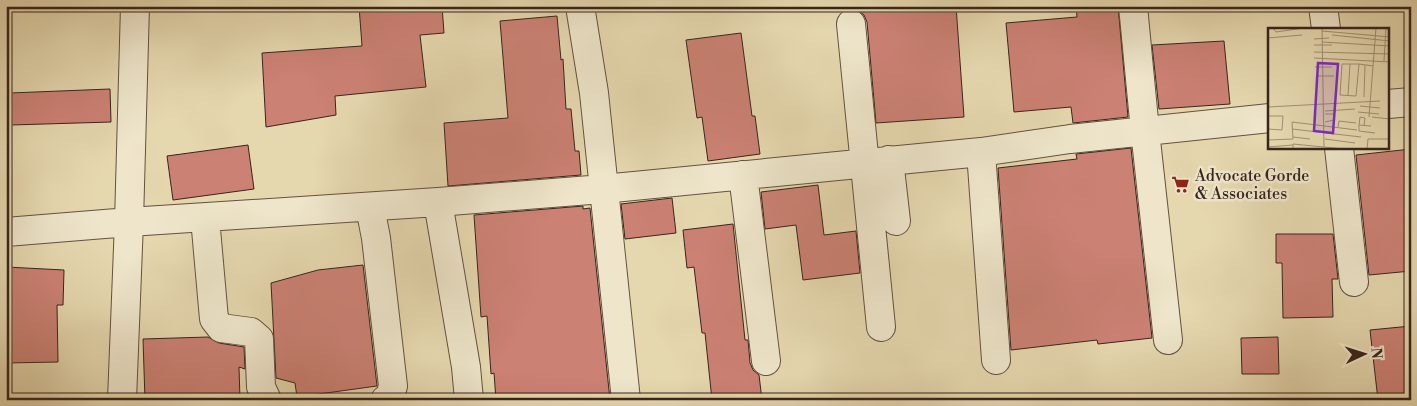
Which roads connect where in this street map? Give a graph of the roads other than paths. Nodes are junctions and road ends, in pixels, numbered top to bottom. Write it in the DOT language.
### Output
graph roads {
  1 [pos="135,6"];
  2 [pos="580,6"];
  3 [pos="1133,6"];
  4 [pos="1323,6"];
  5 [pos="851,24"];
  6 [pos="1326,28"];
  7 [pos="1411,102"];
  8 [pos="1390,104"];
  9 [pos="1268,118"];
  10 [pos="1145,131"];
  11 [pos="1340,149"];
  12 [pos="981,152"];
  13 [pos="876,162"];
  14 [pos="743,175"];
  15 [pos="603,189"];
  16 [pos="438,202"];
  17 [pos="370,207"];
  18 [pos="205,218"];
  19 [pos="896,221"];
  20 [pos="129,222"];
  21 [pos="6,232"];
  22 [pos="1354,282"];
  23 [pos="881,327"];
  24 [pos="1168,340"];
  25 [pos="996,360"];
  26 [pos="766,361"];
  27 [pos="122,400"];
  28 [pos="267,400"];
  29 [pos="386,400"];
  30 [pos="469,400"];
  31 [pos="626,400"];
  1 -- 20 [label="street"];
  2 -- 15 [label="street"];
  3 -- 10 [label="street"];
  4 -- 6 [label="street"];
  5 -- 13 [label="street"];
  7 -- 8 [label="street"];
  9 -- 10 [label="street"];
  10 -- 12 [label="street"];
  10 -- 24 [label="street"];
  11 -- 22 [label="street"];
  12 -- 13 [label="street"];
  12 -- 25 [label="street"];
  13 -- 14 [label="street"];
  13 -- 19 [label="street"];
  13 -- 23 [label="street"];
  14 -- 15 [label="street"];
  14 -- 26 [label="street"];
  15 -- 16 [label="street"];
  15 -- 31 [label="street"];
  16 -- 17 [label="street"];
  16 -- 30 [label="street"];
  17 -- 18 [label="street"];
  17 -- 29 [label="street"];
  18 -- 20 [label="street"];
  18 -- 28 [label="street"];
  20 -- 21 [label="street"];
  20 -- 27 [label="street"];
}
